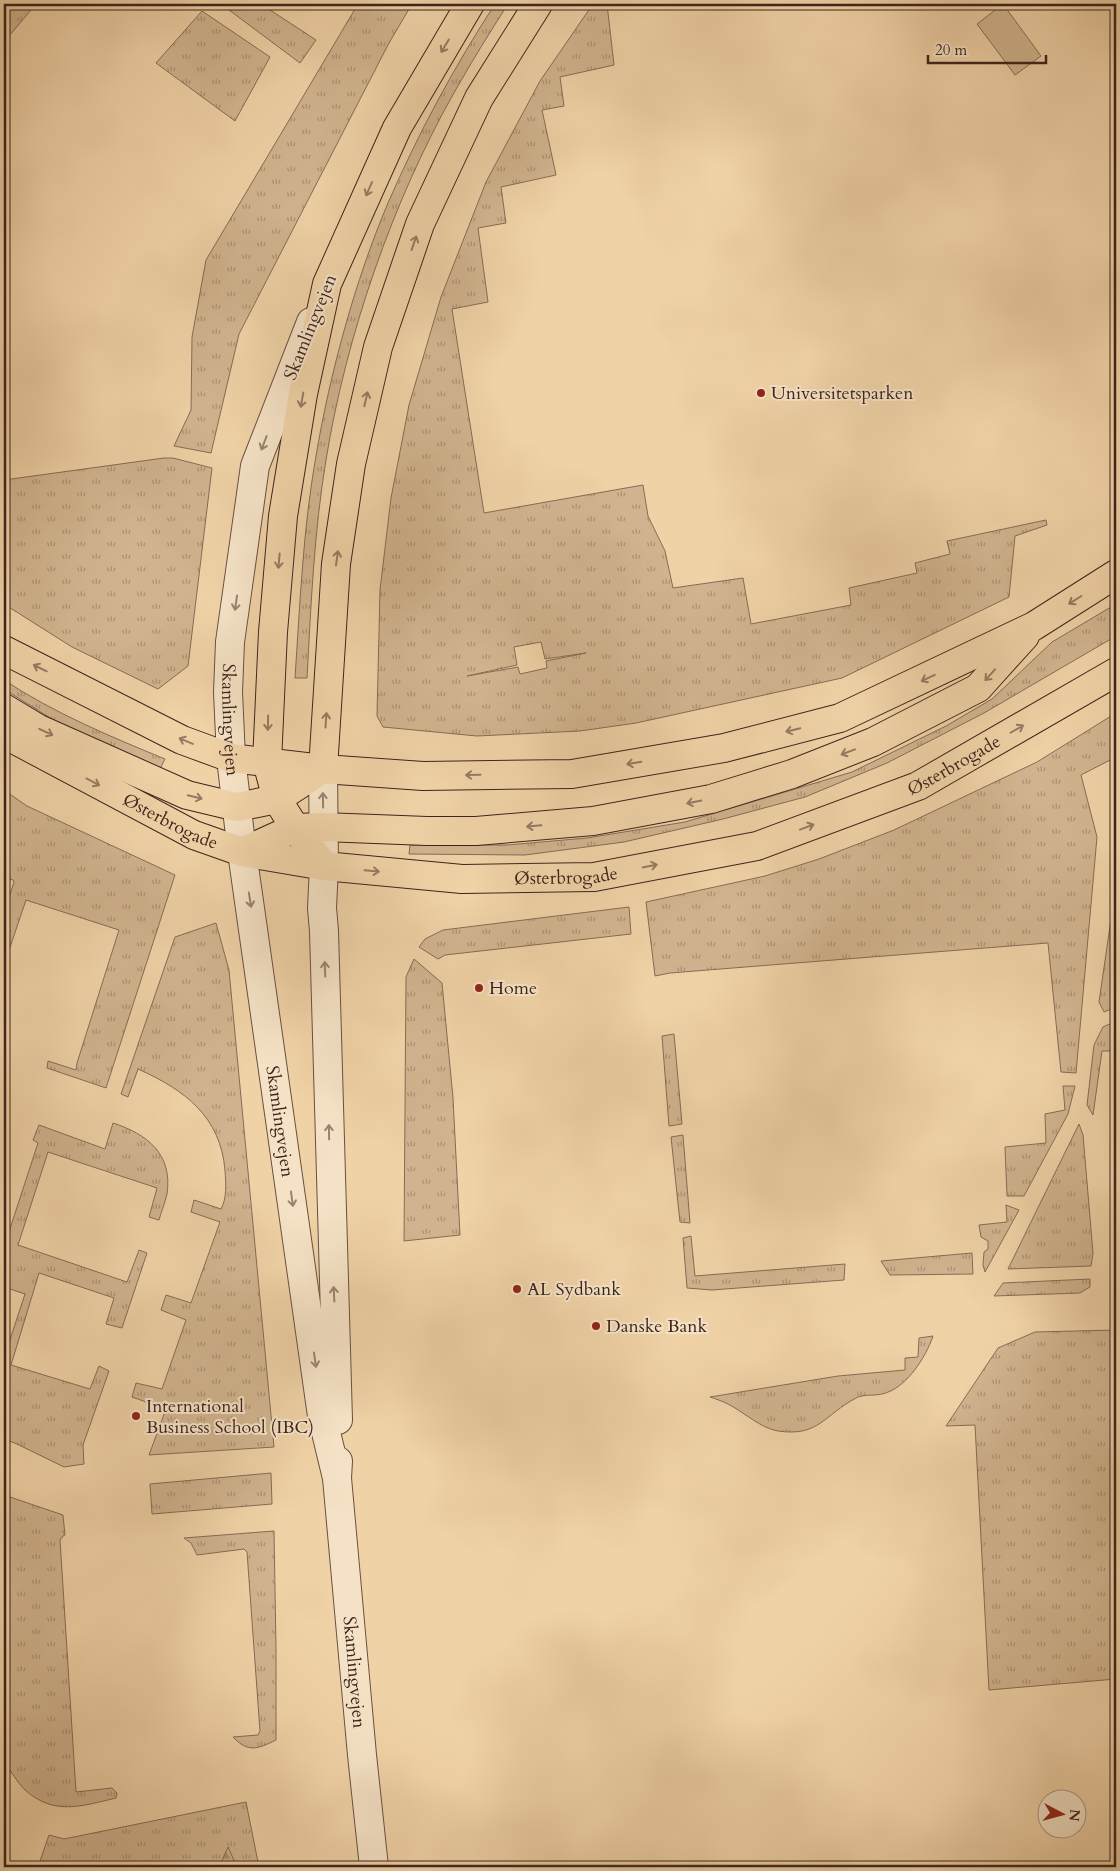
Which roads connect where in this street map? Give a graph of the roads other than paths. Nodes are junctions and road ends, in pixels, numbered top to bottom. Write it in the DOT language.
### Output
graph roads {
  1 [pos="470,4"];
  2 [pos="538,4"];
  3 [pos="327,284"];
  4 [pos="1116,574"];
  5 [pos="1034,626"];
  6 [pos="4,650"];
  7 [pos="1116,672"];
  8 [pos="4,708"];
  9 [pos="4,734"];
  10 [pos="231,758"];
  11 [pos="268,762"];
  12 [pos="323,769"];
  13 [pos="277,799"];
  14 [pos="236,807"];
  15 [pos="323,827"];
  16 [pos="296,828"];
  17 [pos="242,852"];
  18 [pos="324,866"];
  19 [pos="337,1478"];
  20 [pos="374,1867"];
  1 -- 3 [label="main road, Skamlingvejen, one-way"];
  12 -- 2 [label="main road, Skamlingvejen, one-way"];
  3 -- 10 [label="street, Skamlingvejen, one-way"];
  3 -- 11 [label="main road, one-way"];
  4 -- 5 [label="main road, one-way"];
  5 -- 12 [label="main road, one-way"];
  5 -- 15 [label="main road, one-way"];
  10 -- 6 [label="main road, one-way"];
  18 -- 7 [label="main road, Østerbrogade, one-way"];
  8 -- 14 [label="main road, one-way"];
  9 -- 17 [label="main road, Østerbrogade, one-way"];
  10 -- 11 [label="main road"];
  10 -- 14 [label="street, Skamlingvejen"];
  11 -- 12 [label="main road"];
  11 -- 13 [label="main road"];
  12 -- 13 [label="main road"];
  15 -- 12 [label="street, Skamlingvejen, one-way"];
  13 -- 14 [label="main road"];
  13 -- 16 [label="main road"];
  14 -- 17 [label="street, Skamlingvejen"];
  15 -- 16 [label="main road"];
  15 -- 18 [label="street, Skamlingvejen"];
  16 -- 17 [label="main road"];
  16 -- 18 [label="main road"];
  17 -- 18 [label="main road, Østerbrogade"];
  17 -- 19 [label="street, Skamlingvejen, one-way"];
  19 -- 18 [label="street, Skamlingvejen, one-way"];
  19 -- 20 [label="street, Skamlingvejen"];
}
